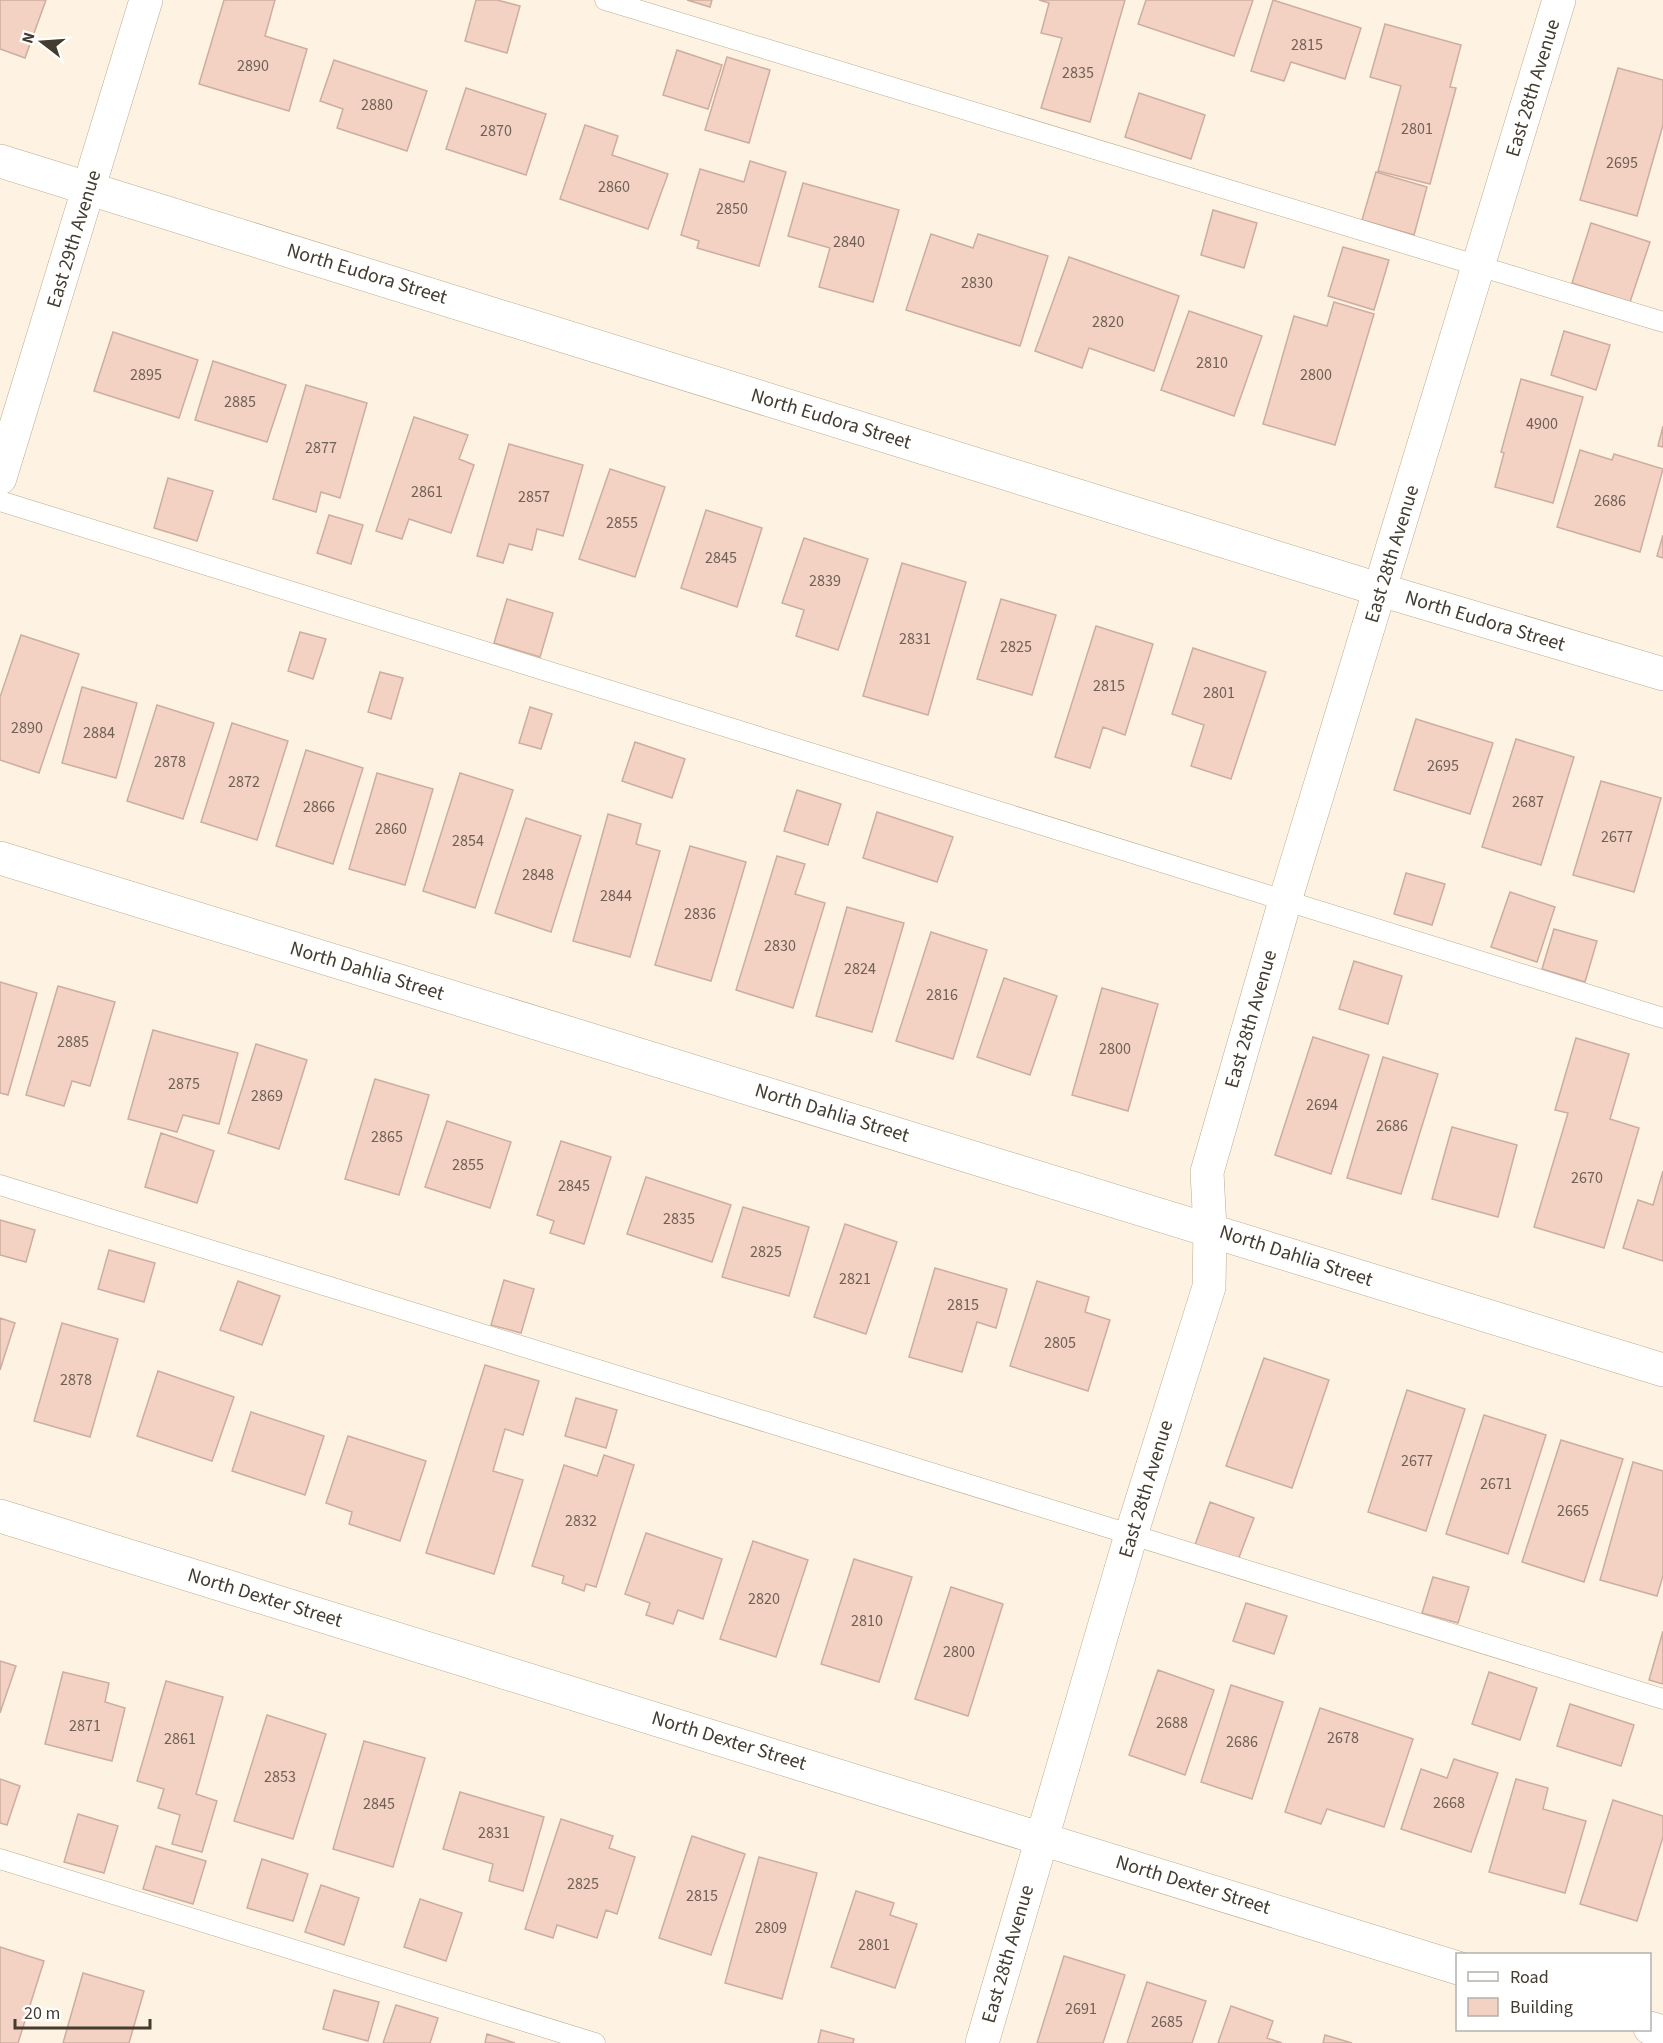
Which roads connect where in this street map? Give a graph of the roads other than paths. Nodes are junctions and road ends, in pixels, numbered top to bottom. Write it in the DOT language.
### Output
graph roads {
  1 [pos="146,0"];
  2 [pos="605,0"];
  3 [pos="1559,0"];
  4 [pos="0,161"];
  5 [pos="90,188"];
  6 [pos="1479,266"];
  7 [pos="1663,322"];
  8 [pos="0,478"];
  9 [pos="0,501"];
  10 [pos="1381,590"];
  11 [pos="1663,674"];
  12 [pos="0,858"];
  13 [pos="1285,901"];
  14 [pos="1663,1018"];
  15 [pos="0,1185"];
  16 [pos="1210,1229"];
  17 [pos="1663,1370"];
  18 [pos="0,1516"];
  19 [pos="1131,1535"];
  20 [pos="1663,1700"];
  21 [pos="1042,1838"];
  22 [pos="0,1859"];
  23 [pos="1456,1967"];
  24 [pos="596,2043"];
  25 [pos="982,2043"];
  1 -- 5 [label="street, East 29th Avenue"];
  2 -- 6 [label="lane"];
  3 -- 6 [label="street, East 28th Avenue"];
  4 -- 5 [label="street, North Eudora Street"];
  5 -- 8 [label="street, East 29th Avenue"];
  5 -- 10 [label="street, North Eudora Street"];
  6 -- 7 [label="lane"];
  6 -- 10 [label="street, East 28th Avenue"];
  9 -- 13 [label="lane"];
  10 -- 11 [label="street, North Eudora Street"];
  10 -- 13 [label="street, East 28th Avenue"];
  12 -- 16 [label="street, North Dahlia Street"];
  13 -- 14 [label="lane"];
  13 -- 16 [label="street, East 28th Avenue"];
  15 -- 19 [label="lane"];
  16 -- 17 [label="street, North Dahlia Street"];
  16 -- 19 [label="street, East 28th Avenue"];
  18 -- 21 [label="street, North Dexter Street"];
  19 -- 20 [label="lane"];
  19 -- 21 [label="street, East 28th Avenue"];
  21 -- 23 [label="street, North Dexter Street"];
  21 -- 25 [label="street, East 28th Avenue"];
  22 -- 24 [label="lane"];
}
